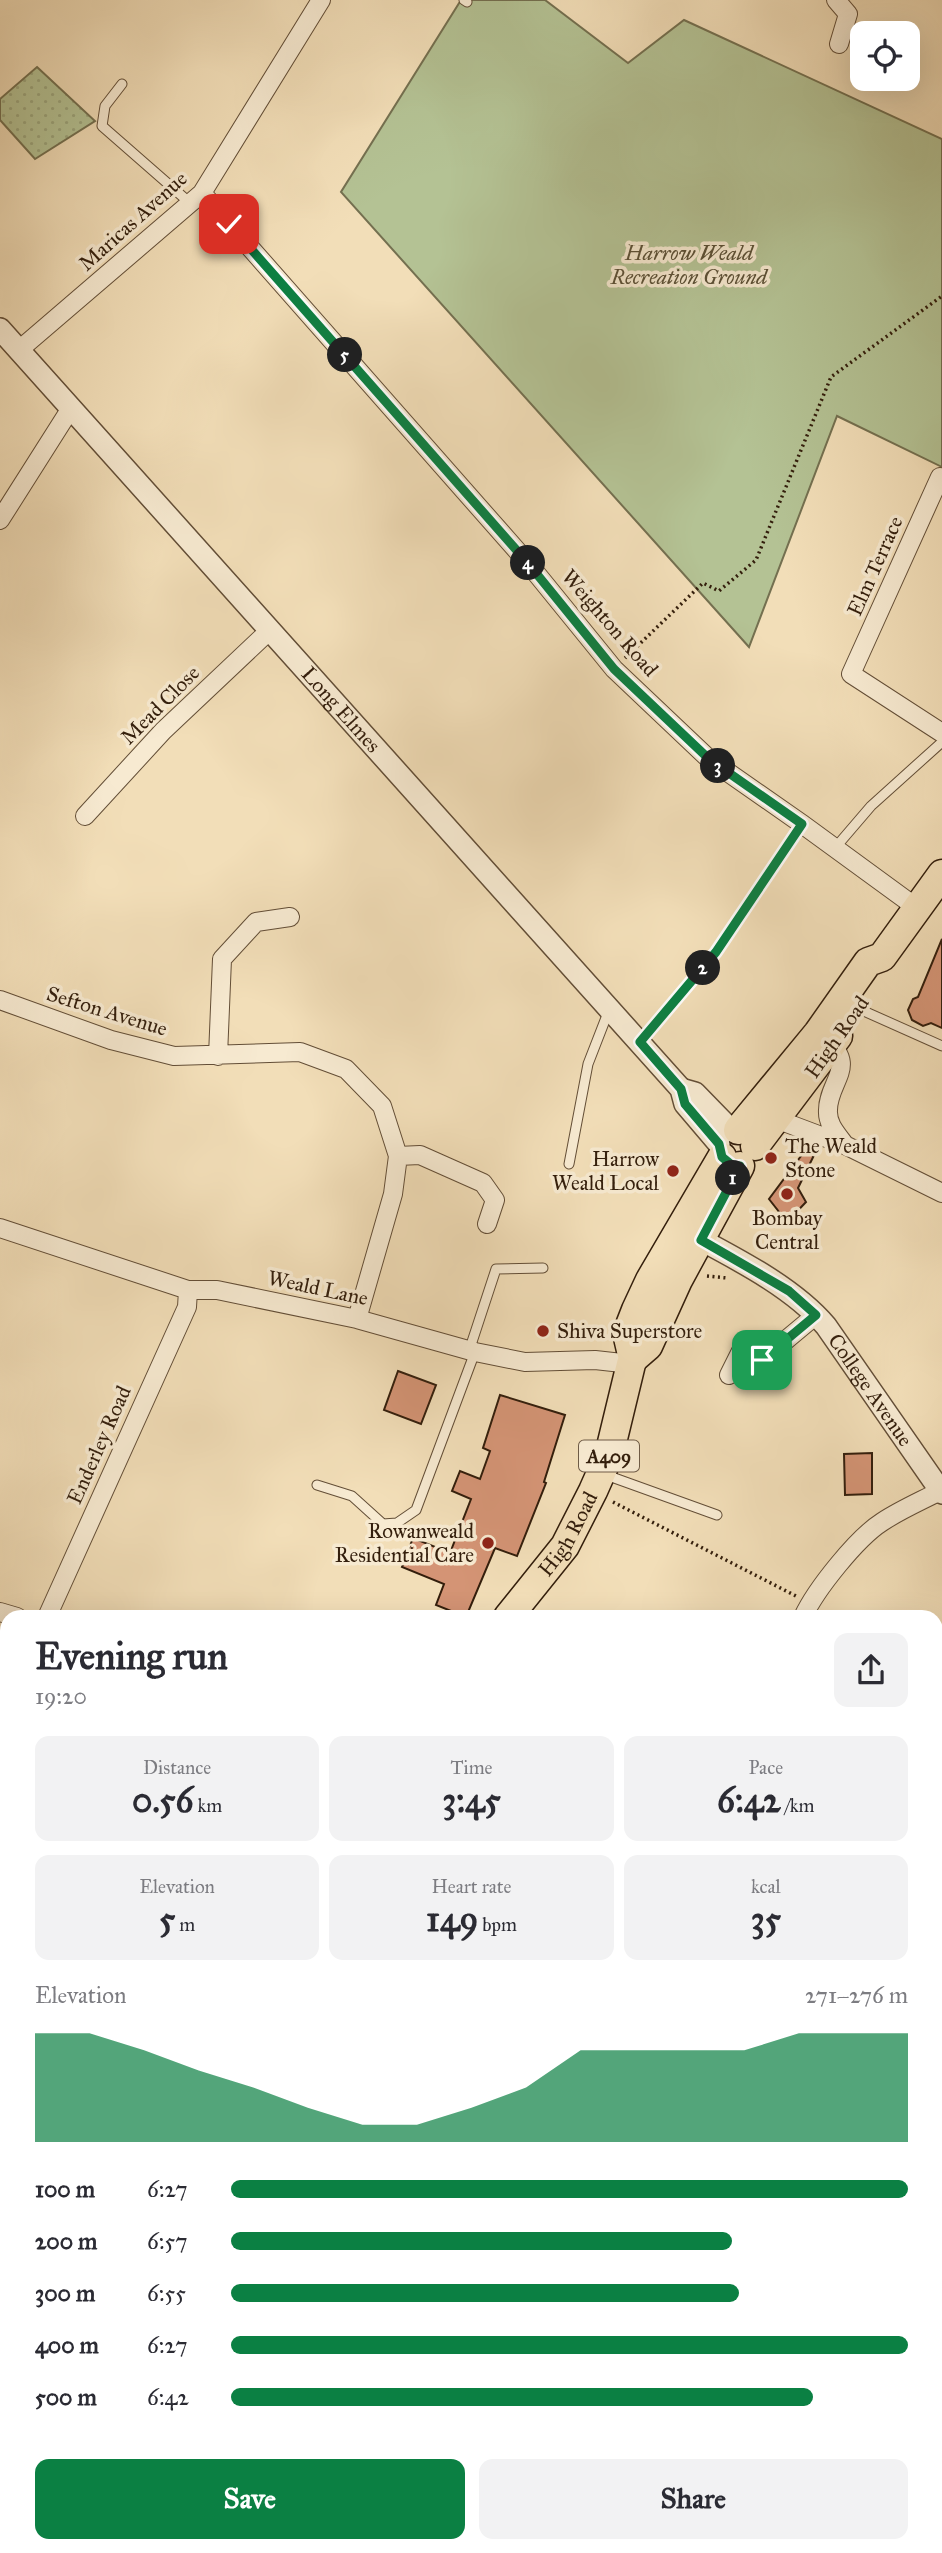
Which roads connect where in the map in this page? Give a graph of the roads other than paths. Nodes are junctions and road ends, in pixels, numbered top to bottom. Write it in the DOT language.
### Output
graph roads {
  1 [pos="321,0"];
  2 [pos="836,0"];
  3 [pos="839,44"];
  4 [pos="122,84"];
  5 [pos="196,199"];
  6 [pos="0,329"];
  7 [pos="19,350"];
  8 [pos="71,408"];
  9 [pos="940,477"];
  10 [pos="0,520"];
  11 [pos="270,630"];
  12 [pos="942,733"];
  13 [pos="942,742"];
  14 [pos="85,816"];
  15 [pos="802,824"];
  16 [pos="835,848"];
  17 [pos="942,874"];
  18 [pos="917,908"];
  19 [pos="290,917"];
  20 [pos="882,957"];
  21 [pos="0,1000"];
  22 [pos="857,1008"];
  23 [pos="610,1009"];
  24 [pos="825,1039"];
  25 [pos="640,1042"];
  26 [pos="942,1046"];
  27 [pos="218,1056"];
  28 [pos="775,1119"];
  29 [pos="734,1145"];
  30 [pos="845,1145"];
  31 [pos="398,1156"];
  32 [pos="569,1164"];
  33 [pos="942,1194"];
  34 [pos="487,1224"];
  35 [pos="0,1228"];
  36 [pos="691,1235"];
  37 [pos="543,1268"];
  38 [pos="188,1290"];
  39 [pos="816,1315"];
  40 [pos="357,1319"];
  41 [pos="472,1352"];
  42 [pos="632,1361"];
  43 [pos="729,1376"];
  44 [pos="597,1482"];
  45 [pos="317,1485"];
  46 [pos="941,1492"];
  47 [pos="717,1515"];
  48 [pos="50,1610"];
  49 [pos="514,1610"];
  50 [pos="806,1610"];
  1 -- 5 [label="street, Maricas Avenue"];
  2 -- 3 [label="street"];
  4 -- 5 [label="lane"];
  5 -- 7 [label="street, Maricas Avenue"];
  5 -- 15 [label="street, Weighton Road"];
  6 -- 7 [label="street, Long Elmes"];
  7 -- 8 [label="street, Long Elmes"];
  8 -- 10 [label="street"];
  8 -- 11 [label="street, Long Elmes"];
  9 -- 12 [label="street, Elm Terrace"];
  11 -- 14 [label="street, Mead Close"];
  11 -- 23 [label="street, Long Elmes"];
  13 -- 16 [label="lane"];
  15 -- 16 [label="street, Weighton Road"];
  15 -- 25 [label="lane"];
  16 -- 18 [label="street, Weighton Road"];
  17 -- 18 [label="main road, High Road / A409"];
  18 -- 20 [label="main road, High Road / A409"];
  19 -- 27 [label="street"];
  20 -- 22 [label="main road, High Road / A409"];
  20 -- 24 [label="main road, High Road / A409"];
  21 -- 27 [label="street, Sefton Avenue"];
  22 -- 24 [label="main road, High Road / A409"];
  22 -- 26 [label="lane"];
  23 -- 25 [label="street, Long Elmes"];
  23 -- 32 [label="lane"];
  24 -- 28 [label="main road, High Road / A409"];
  24 -- 29 [label="main road, High Road / A409"];
  24 -- 30 [label="street"];
  25 -- 29 [label="street, Long Elmes"];
  27 -- 31 [label="street, Sefton Avenue"];
  28 -- 29 [label="main road, High Road / A409"];
  28 -- 30 [label="street"];
  29 -- 36 [label="main road, High Road / A409"];
  30 -- 33 [label="street"];
  31 -- 34 [label="street"];
  31 -- 40 [label="street, Sefton Avenue"];
  35 -- 38 [label="street, Weald Lane"];
  36 -- 39 [label="street, College Avenue"];
  36 -- 42 [label="main road, High Road / A409"];
  37 -- 41 [label="lane"];
  38 -- 40 [label="street, Weald Lane"];
  38 -- 48 [label="street, Enderley Road"];
  39 -- 43 [label="street"];
  39 -- 46 [label="street, College Avenue"];
  40 -- 41 [label="street, Weald Lane"];
  41 -- 42 [label="street, Weald Lane"];
  41 -- 45 [label="lane"];
  42 -- 44 [label="main road, High Road / A409"];
  44 -- 47 [label="lane"];
  44 -- 49 [label="main road, High Road / A409"];
  46 -- 50 [label="street"];
}
